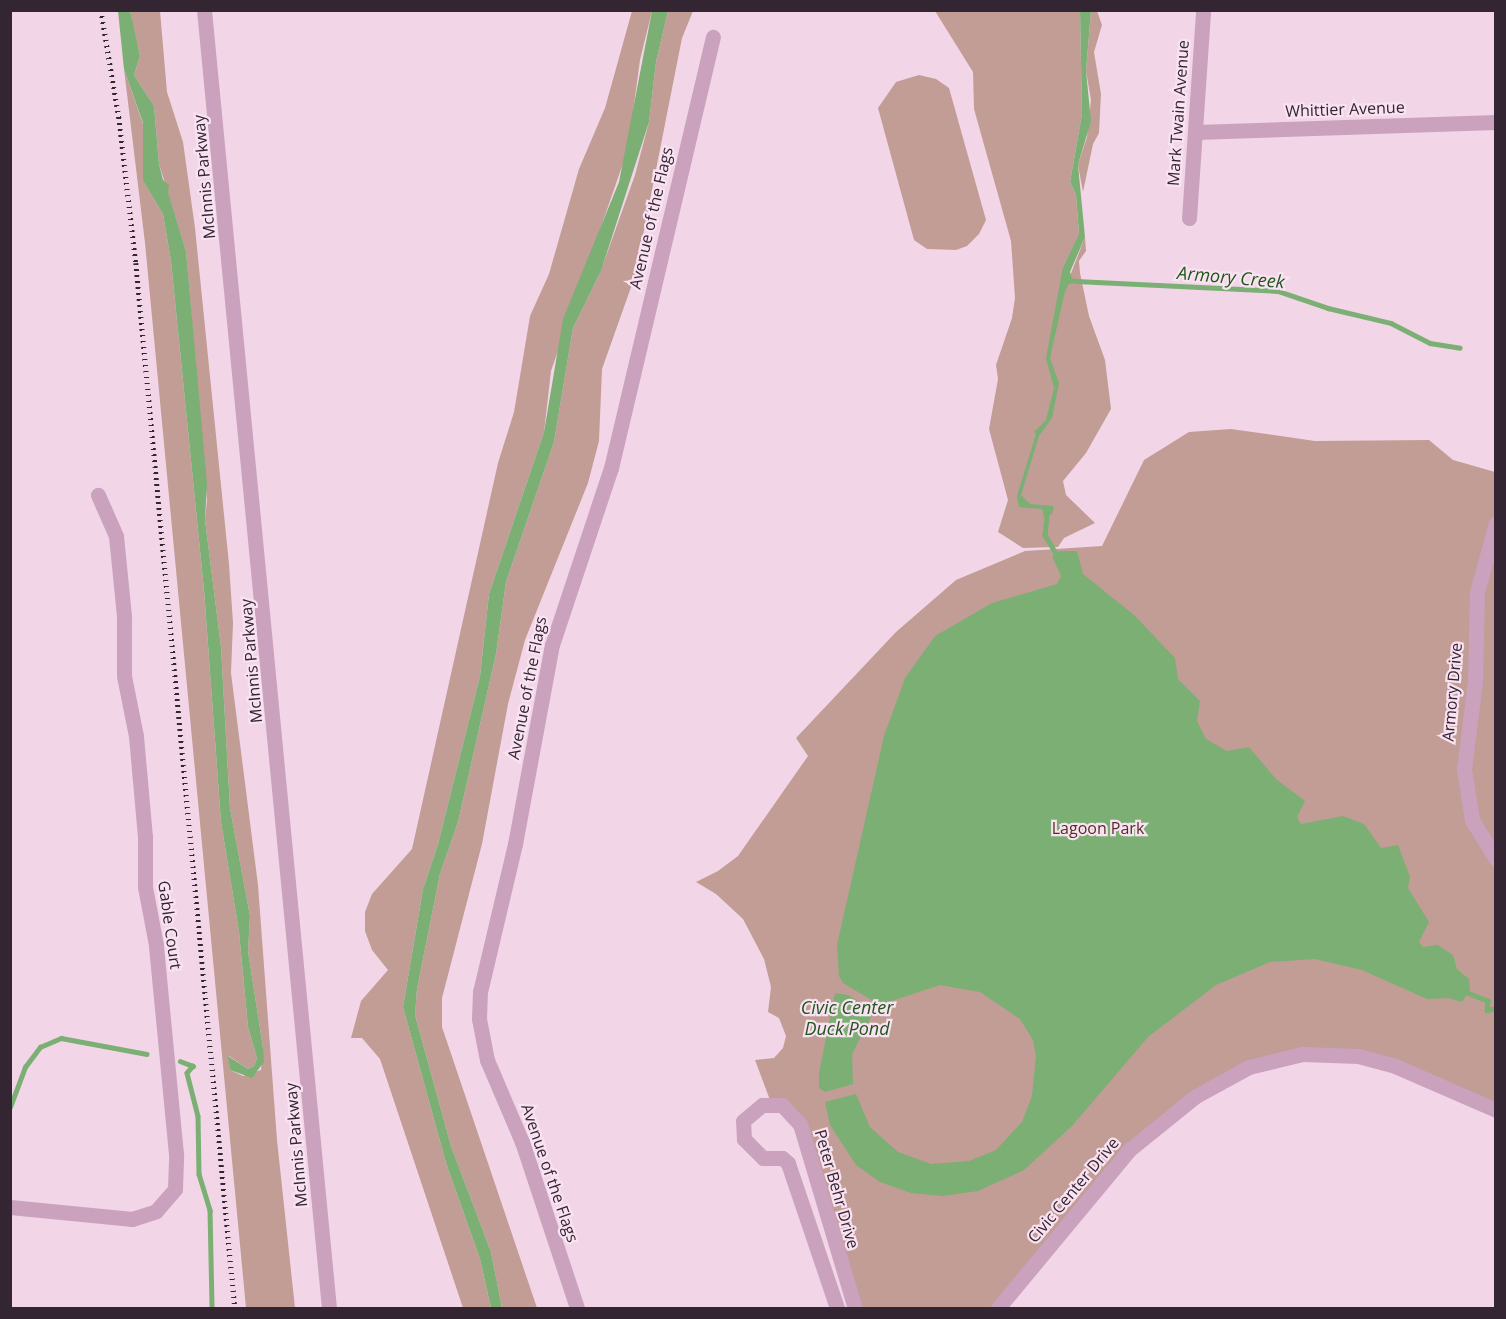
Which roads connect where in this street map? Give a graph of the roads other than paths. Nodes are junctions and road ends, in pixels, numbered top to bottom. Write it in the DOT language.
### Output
graph roads {
  1 [pos="204,10"];
  2 [pos="1203,10"];
  3 [pos="713,37"];
  4 [pos="1496,122"];
  5 [pos="1196,132"];
  6 [pos="1189,218"];
  7 [pos="98,495"];
  8 [pos="1496,523"];
  9 [pos="1496,859"];
  10 [pos="1493,1108"];
  11 [pos="10,1207"];
  12 [pos="329,1308"];
  13 [pos="577,1308"];
  14 [pos="837,1308"];
  15 [pos="855,1308"];
  16 [pos="998,1308"];
  1 -- 12 [label="street, McInnis Parkway"];
  2 -- 5 [label="street, Mark Twain Avenue"];
  3 -- 13 [label="street, Avenue of the Flags"];
  4 -- 5 [label="street, Whittier Avenue"];
  5 -- 6 [label="street, Mark Twain Avenue"];
  7 -- 11 [label="street, Gable Court"];
  8 -- 9 [label="street, Armory Drive"];
  10 -- 16 [label="street, Civic Center Drive"];
  14 -- 15 [label="street, Peter Behr Drive"];
}
